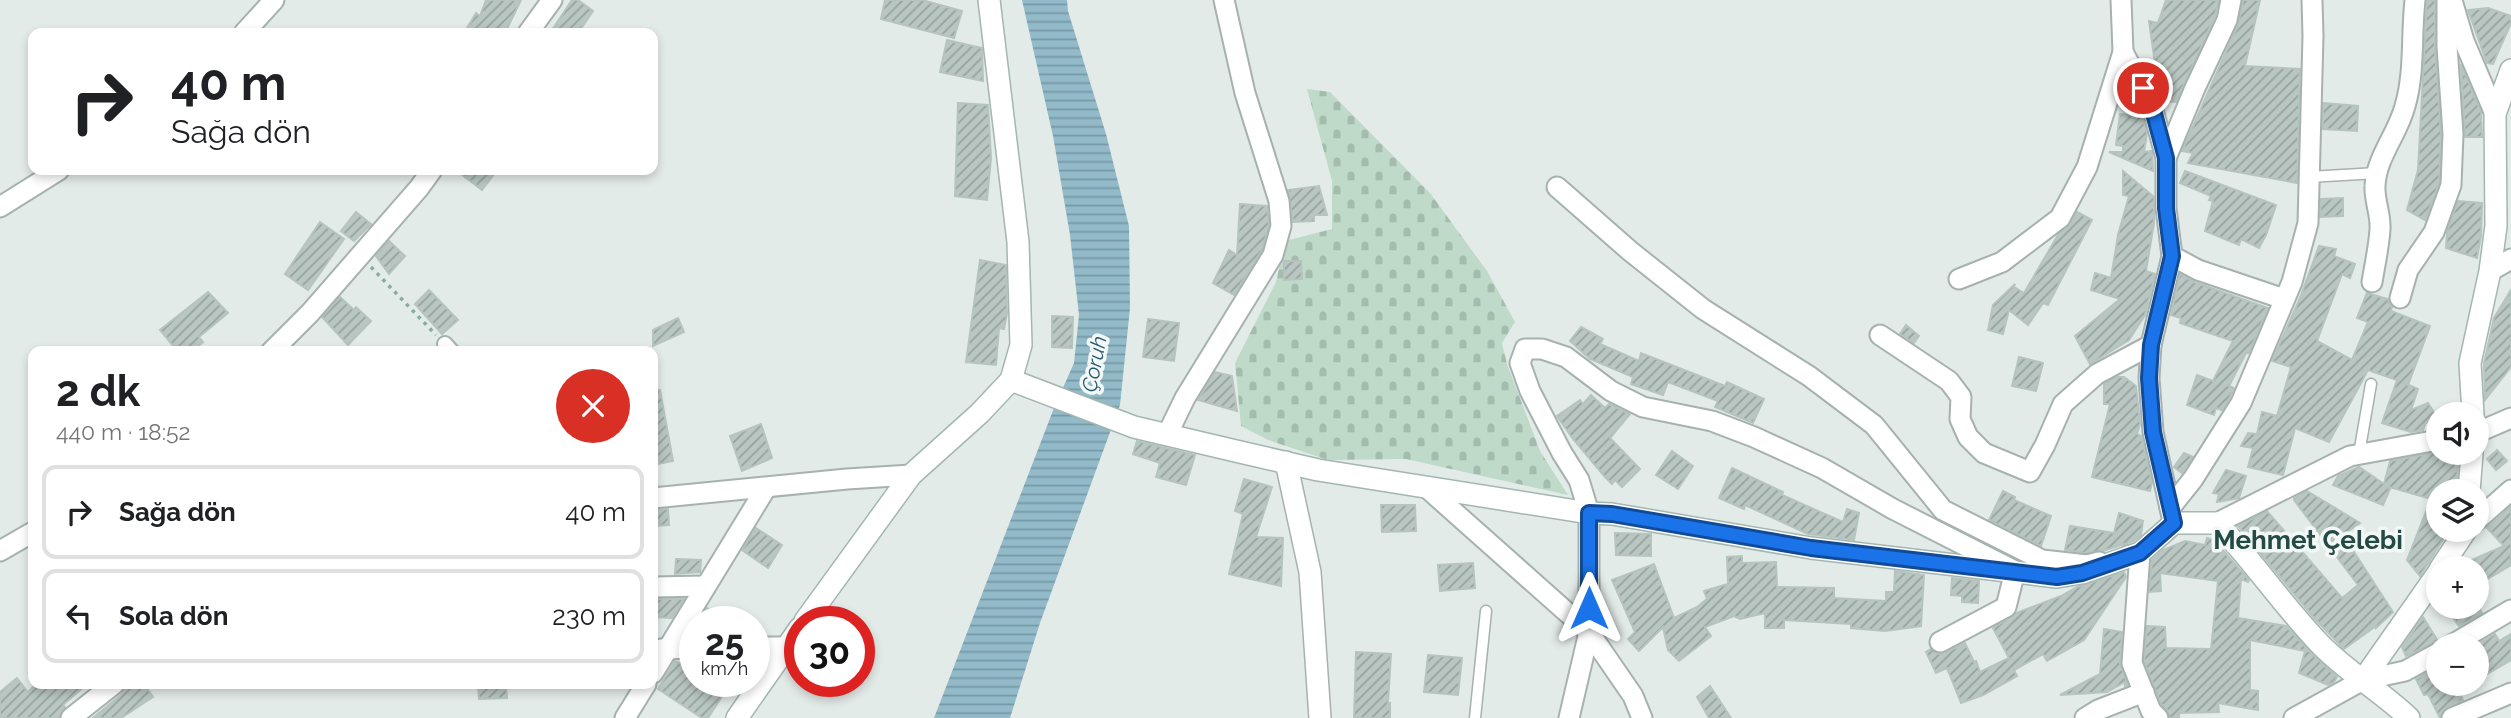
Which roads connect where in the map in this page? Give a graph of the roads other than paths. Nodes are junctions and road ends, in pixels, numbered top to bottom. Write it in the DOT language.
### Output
graph roads {
  1 [pos="274,0"];
  2 [pos="552,0"];
  3 [pos="989,0"];
  4 [pos="1224,0"];
  5 [pos="2121,0"];
  6 [pos="2231,0"];
  7 [pos="2312,0"];
  8 [pos="2323,0"];
  9 [pos="2415,0"];
  10 [pos="2450,0"];
  11 [pos="249,28"];
  12 [pos="532,28"];
  13 [pos="2313,36"];
  14 [pos="2123,52"];
  15 [pos="2511,70"];
  16 [pos="2495,114"];
  17 [pos="2166,158"];
  18 [pos="2378,173"];
  19 [pos="51,175"];
  20 [pos="428,175"];
  21 [pos="2309,177"];
  22 [pos="1557,187"];
  23 [pos="0,206"];
  24 [pos="2172,256"];
  25 [pos="2511,259"];
  26 [pos="2490,271"];
  27 [pos="1959,279"];
  28 [pos="2372,282"];
  29 [pos="2400,298"];
  30 [pos="2284,299"];
  31 [pos="1880,335"];
  32 [pos="2151,345"];
  33 [pos="277,346"];
  34 [pos="1010,380"];
  35 [pos="2371,384"];
  36 [pos="2472,402"];
  37 [pos="2511,418"];
  38 [pos="2489,427"];
  39 [pos="1167,435"];
  40 [pos="2426,442"];
  41 [pos="2359,454"];
  42 [pos="1286,462"];
  43 [pos="911,475"];
  44 [pos="766,488"];
  45 [pos="1427,488"];
  46 [pos="2511,490"];
  47 [pos="658,498"];
  48 [pos="2489,509"];
  49 [pos="1589,513"];
  50 [pos="2172,515"];
  51 [pos="2217,523"];
  52 [pos="28,535"];
  53 [pos="0,551"];
  54 [pos="2140,553"];
  55 [pos="2015,571"];
  56 [pos="706,586"];
  57 [pos="658,587"];
  58 [pos="2426,590"];
  59 [pos="816,606"];
  60 [pos="2511,610"];
  61 [pos="1486,611"];
  62 [pos="1589,632"];
  63 [pos="2472,633"];
  64 [pos="1940,642"];
  65 [pos="679,648"];
  66 [pos="661,649"];
  67 [pos="784,650"];
  68 [pos="2426,660"];
  69 [pos="2363,680"];
  70 [pos="108,689"];
  71 [pos="643,689"];
  72 [pos="2144,692"];
  73 [pos="2511,693"];
  74 [pos="2112,711"];
  75 [pos="71,718"];
  76 [pos="625,718"];
  77 [pos="737,718"];
  78 [pos="1320,718"];
  79 [pos="1475,718"];
  80 [pos="1569,718"];
  81 [pos="1642,718"];
  82 [pos="2085,718"];
  83 [pos="2158,718"];
  84 [pos="2294,718"];
  85 [pos="2409,718"];
  86 [pos="2452,718"];
  1 -- 11 [label="street"];
  2 -- 12 [label="street"];
  3 -- 34 [label="main road"];
  4 -- 39 [label="street"];
  5 -- 14 [label="street"];
  6 -- 17 [label="street"];
  7 -- 13 [label="street"];
  8 -- 13 [label="street"];
  9 -- 18 [label="street"];
  10 -- 16 [label="street"];
  10 -- 29 [label="street"];
  13 -- 21 [label="street"];
  14 -- 17 [label="street"];
  14 -- 27 [label="street"];
  15 -- 16 [label="main road"];
  16 -- 26 [label="main road"];
  17 -- 24 [label="street"];
  18 -- 21 [label="lane"];
  18 -- 28 [label="street"];
  19 -- 23 [label="street"];
  20 -- 33 [label="street"];
  21 -- 30 [label="street"];
  22 -- 54 [label="street"];
  24 -- 30 [label="street"];
  24 -- 32 [label="street"];
  25 -- 26 [label="street"];
  26 -- 36 [label="main road"];
  30 -- 50 [label="street"];
  31 -- 32 [label="street"];
  32 -- 50 [label="street"];
  34 -- 39 [label="main road"];
  34 -- 43 [label="main road"];
  35 -- 41 [label="lane"];
  37 -- 38 [label="street"];
  39 -- 42 [label="main road"];
  40 -- 41 [label="street"];
  41 -- 51 [label="street"];
  42 -- 45 [label="main road"];
  42 -- 78 [label="main road"];
  43 -- 44 [label="street"];
  43 -- 59 [label="main road"];
  44 -- 47 [label="street"];
  44 -- 56 [label="street"];
  45 -- 49 [label="main road"];
  45 -- 62 [label="street"];
  46 -- 48 [label="street"];
  49 -- 55 [label="main road"];
  49 -- 55 [label="street"];
  49 -- 62 [label="street"];
  50 -- 51 [label="main road"];
  50 -- 54 [label="main road"];
  51 -- 69 [label="main road"];
  52 -- 53 [label="street"];
  54 -- 55 [label="main road"];
  54 -- 72 [label="street"];
  55 -- 64 [label="street"];
  56 -- 57 [label="street"];
  56 -- 66 [label="street"];
  58 -- 69 [label="main road"];
  60 -- 63 [label="street"];
  61 -- 79 [label="lane"];
  62 -- 80 [label="street"];
  62 -- 81 [label="street"];
  65 -- 66 [label="street"];
  67 -- 77 [label="main road"];
  68 -- 69 [label="street"];
  69 -- 84 [label="street"];
  69 -- 85 [label="main road"];
  70 -- 75 [label="street"];
  71 -- 76 [label="street"];
  72 -- 74 [label="street"];
  72 -- 83 [label="street"];
  73 -- 86 [label="street"];
  74 -- 82 [label="street"];
}
